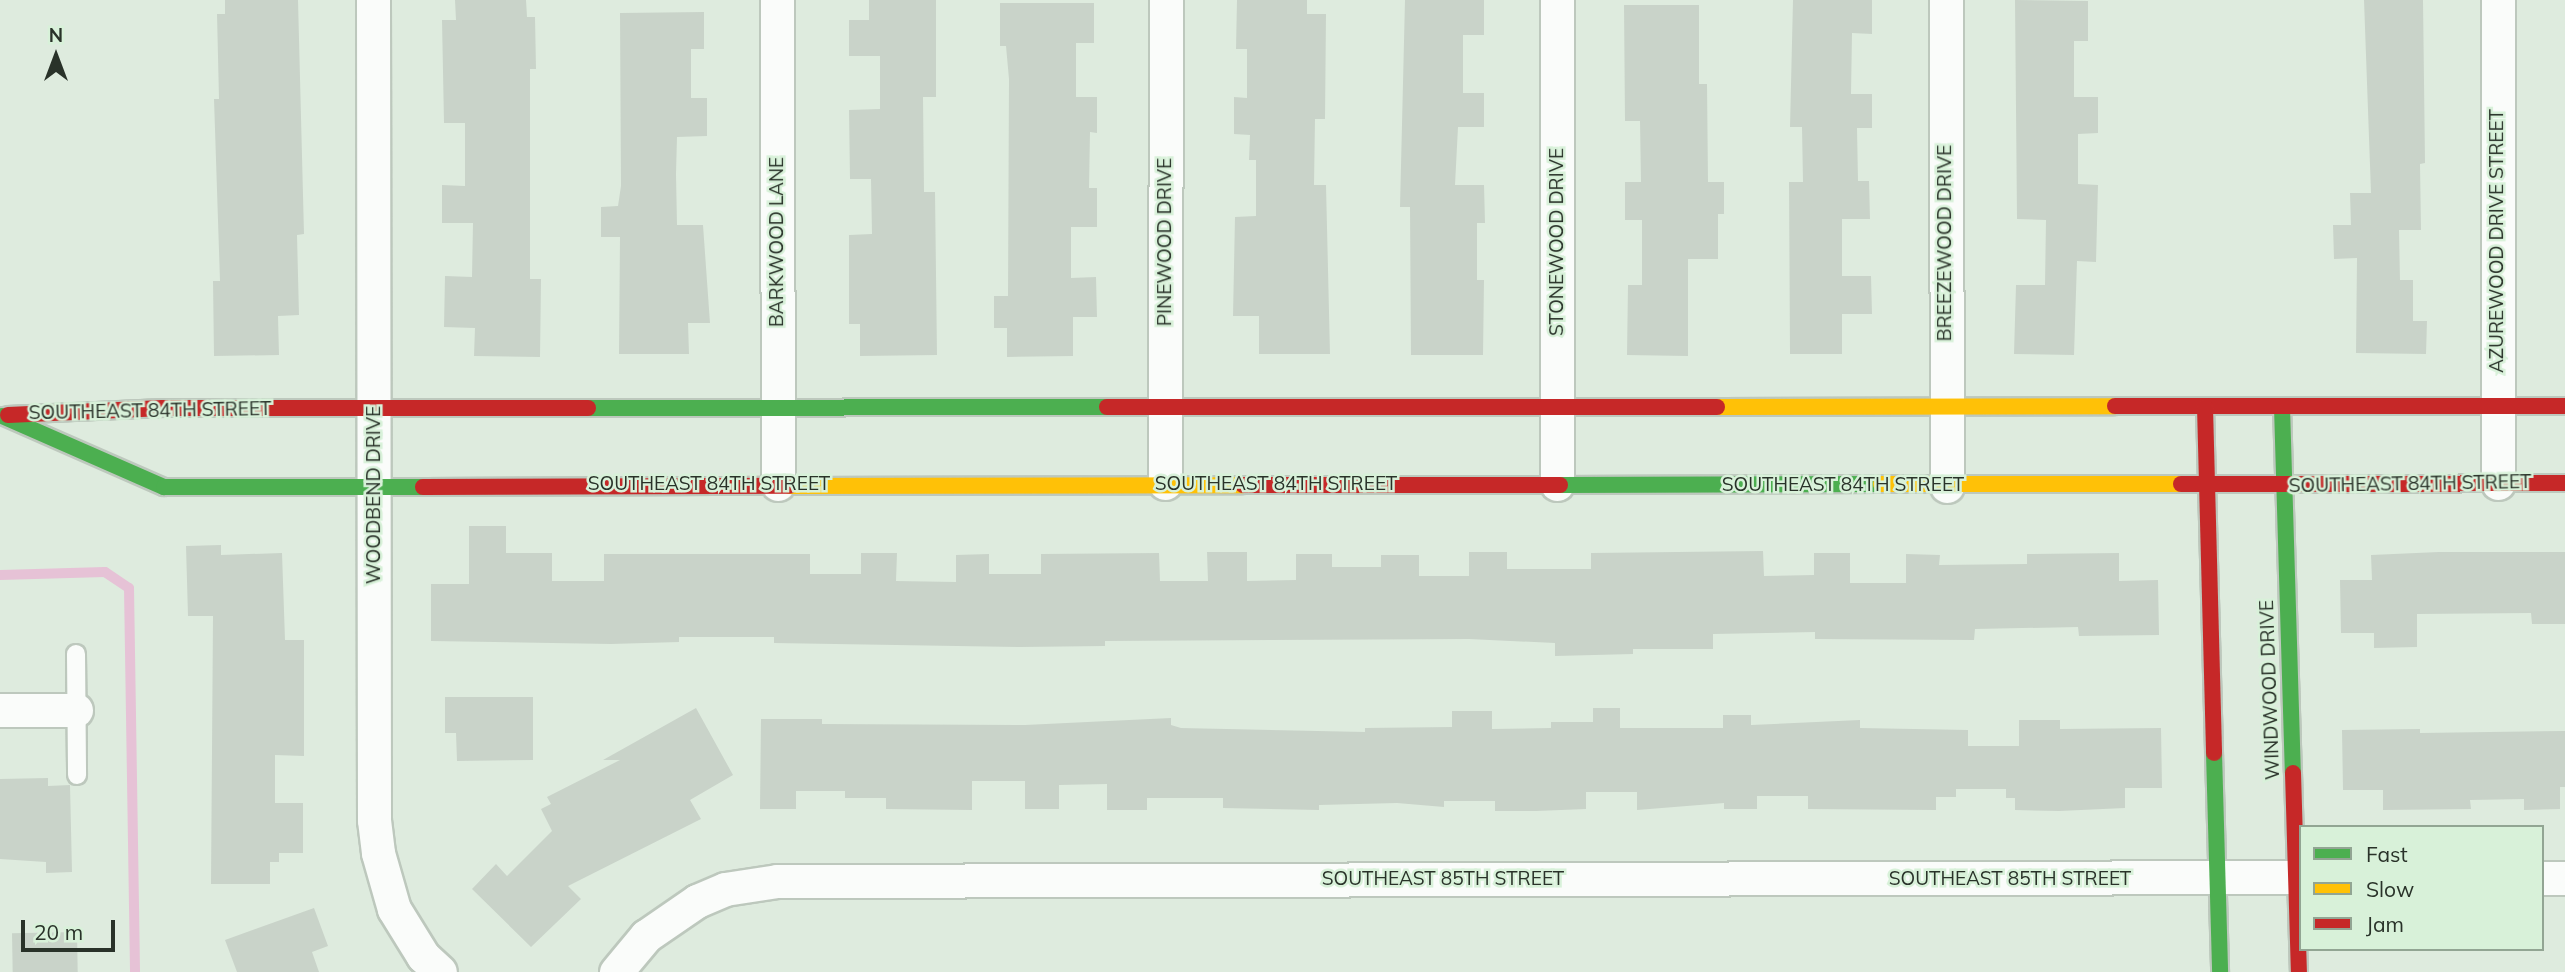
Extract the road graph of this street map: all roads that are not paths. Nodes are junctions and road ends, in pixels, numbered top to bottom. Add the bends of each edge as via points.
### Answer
1 (373, 0) edge
2 (777, 0) edge
3 (1166, 0) edge
4 (1557, 0) edge
5 (1945, 0) edge
6 (2498, 0) edge
7 (1164, 405) junction
8 (1557, 406) junction
9 (1945, 406) junction
10 (2497, 406) junction
11 (2565, 406) edge
12 (777, 407) junction
13 (2205, 407) junction
14 (2282, 407) junction
15 (374, 408) junction
16 (1, 416) edge
17 (1165, 483) junction
18 (2498, 483) junction
19 (2565, 483) edge
20 (778, 484) junction
21 (1557, 484) junction
22 (1947, 485) junction
23 (2206, 485) junction
24 (2285, 485) junction
25 (375, 486) junction
26 (76, 654) dead end
27 (0, 710) edge
28 (76, 710) junction
29 (77, 775) dead end
30 (2299, 877) edge
31 (2544, 877) edge
32 (2565, 877) edge
33 (2218, 878) junction
34 (440, 972) edge
35 (617, 972) edge
36 (2220, 972) edge
37 (2299, 972) edge

1 - 15 street, WOODBEND DRIVE
2 - 12 street, BARKWOOD LANE
3 - 7 street, PINEWOOD DRIVE
4 - 8 street, STONEWOOD DRIVE
5 - 9 street, BREEZEWOOD DRIVE
6 - 10 street, AZUREWOOD DRIVE STREET
7 - 8 street, SOUTHEAST 84TH STREET
7 - 12 street, SOUTHEAST 84TH STREET
7 - 17 street, PINEWOOD DRIVE
8 - 9 street, SOUTHEAST 84TH STREET
8 - 21 street, STONEWOOD DRIVE
9 - 13 street, SOUTHEAST 84TH STREET
9 - 22 street, BREEZEWOOD DRIVE
10 - 11 street, SOUTHEAST 84TH STREET
10 - 14 street, SOUTHEAST 84TH STREET
10 - 18 street, AZUREWOOD DRIVE STREET
12 - 15 street, SOUTHEAST 84TH STREET
12 - 20 street, BARKWOOD LANE
13 - 14 street, SOUTHEAST 84TH STREET
13 - 23 street
14 - 24 street, WINDWOOD DRIVE
15 - 16 street, SOUTHEAST 84TH STREET via 163,408
15 - 25 street, WOODBEND DRIVE
16 - 25 street, SOUTHEAST 84TH STREET via 164,486
17 - 20 street, SOUTHEAST 84TH STREET
17 - 21 street, SOUTHEAST 84TH STREET
18 - 19 street, SOUTHEAST 84TH STREET
18 - 24 street, SOUTHEAST 84TH STREET
20 - 25 street, SOUTHEAST 84TH STREET
21 - 22 street, SOUTHEAST 84TH STREET
22 - 23 street, SOUTHEAST 84TH STREET
23 - 24 street, SOUTHEAST 84TH STREET
23 - 33 street
24 - 30 street, WINDWOOD DRIVE
25 - 34 street, WOODBEND DRIVE via 377,853 394,909 423,956
26 - 28 lane
27 - 28 street
28 - 29 lane
30 - 33 street, SOUTHEAST 85TH STREET
30 - 37 street, WINDWOOD DRIVE
31 - 32 street
33 - 35 street, SOUTHEAST 85TH STREET via 777,881 725,890 697,901 646,936
33 - 36 street

